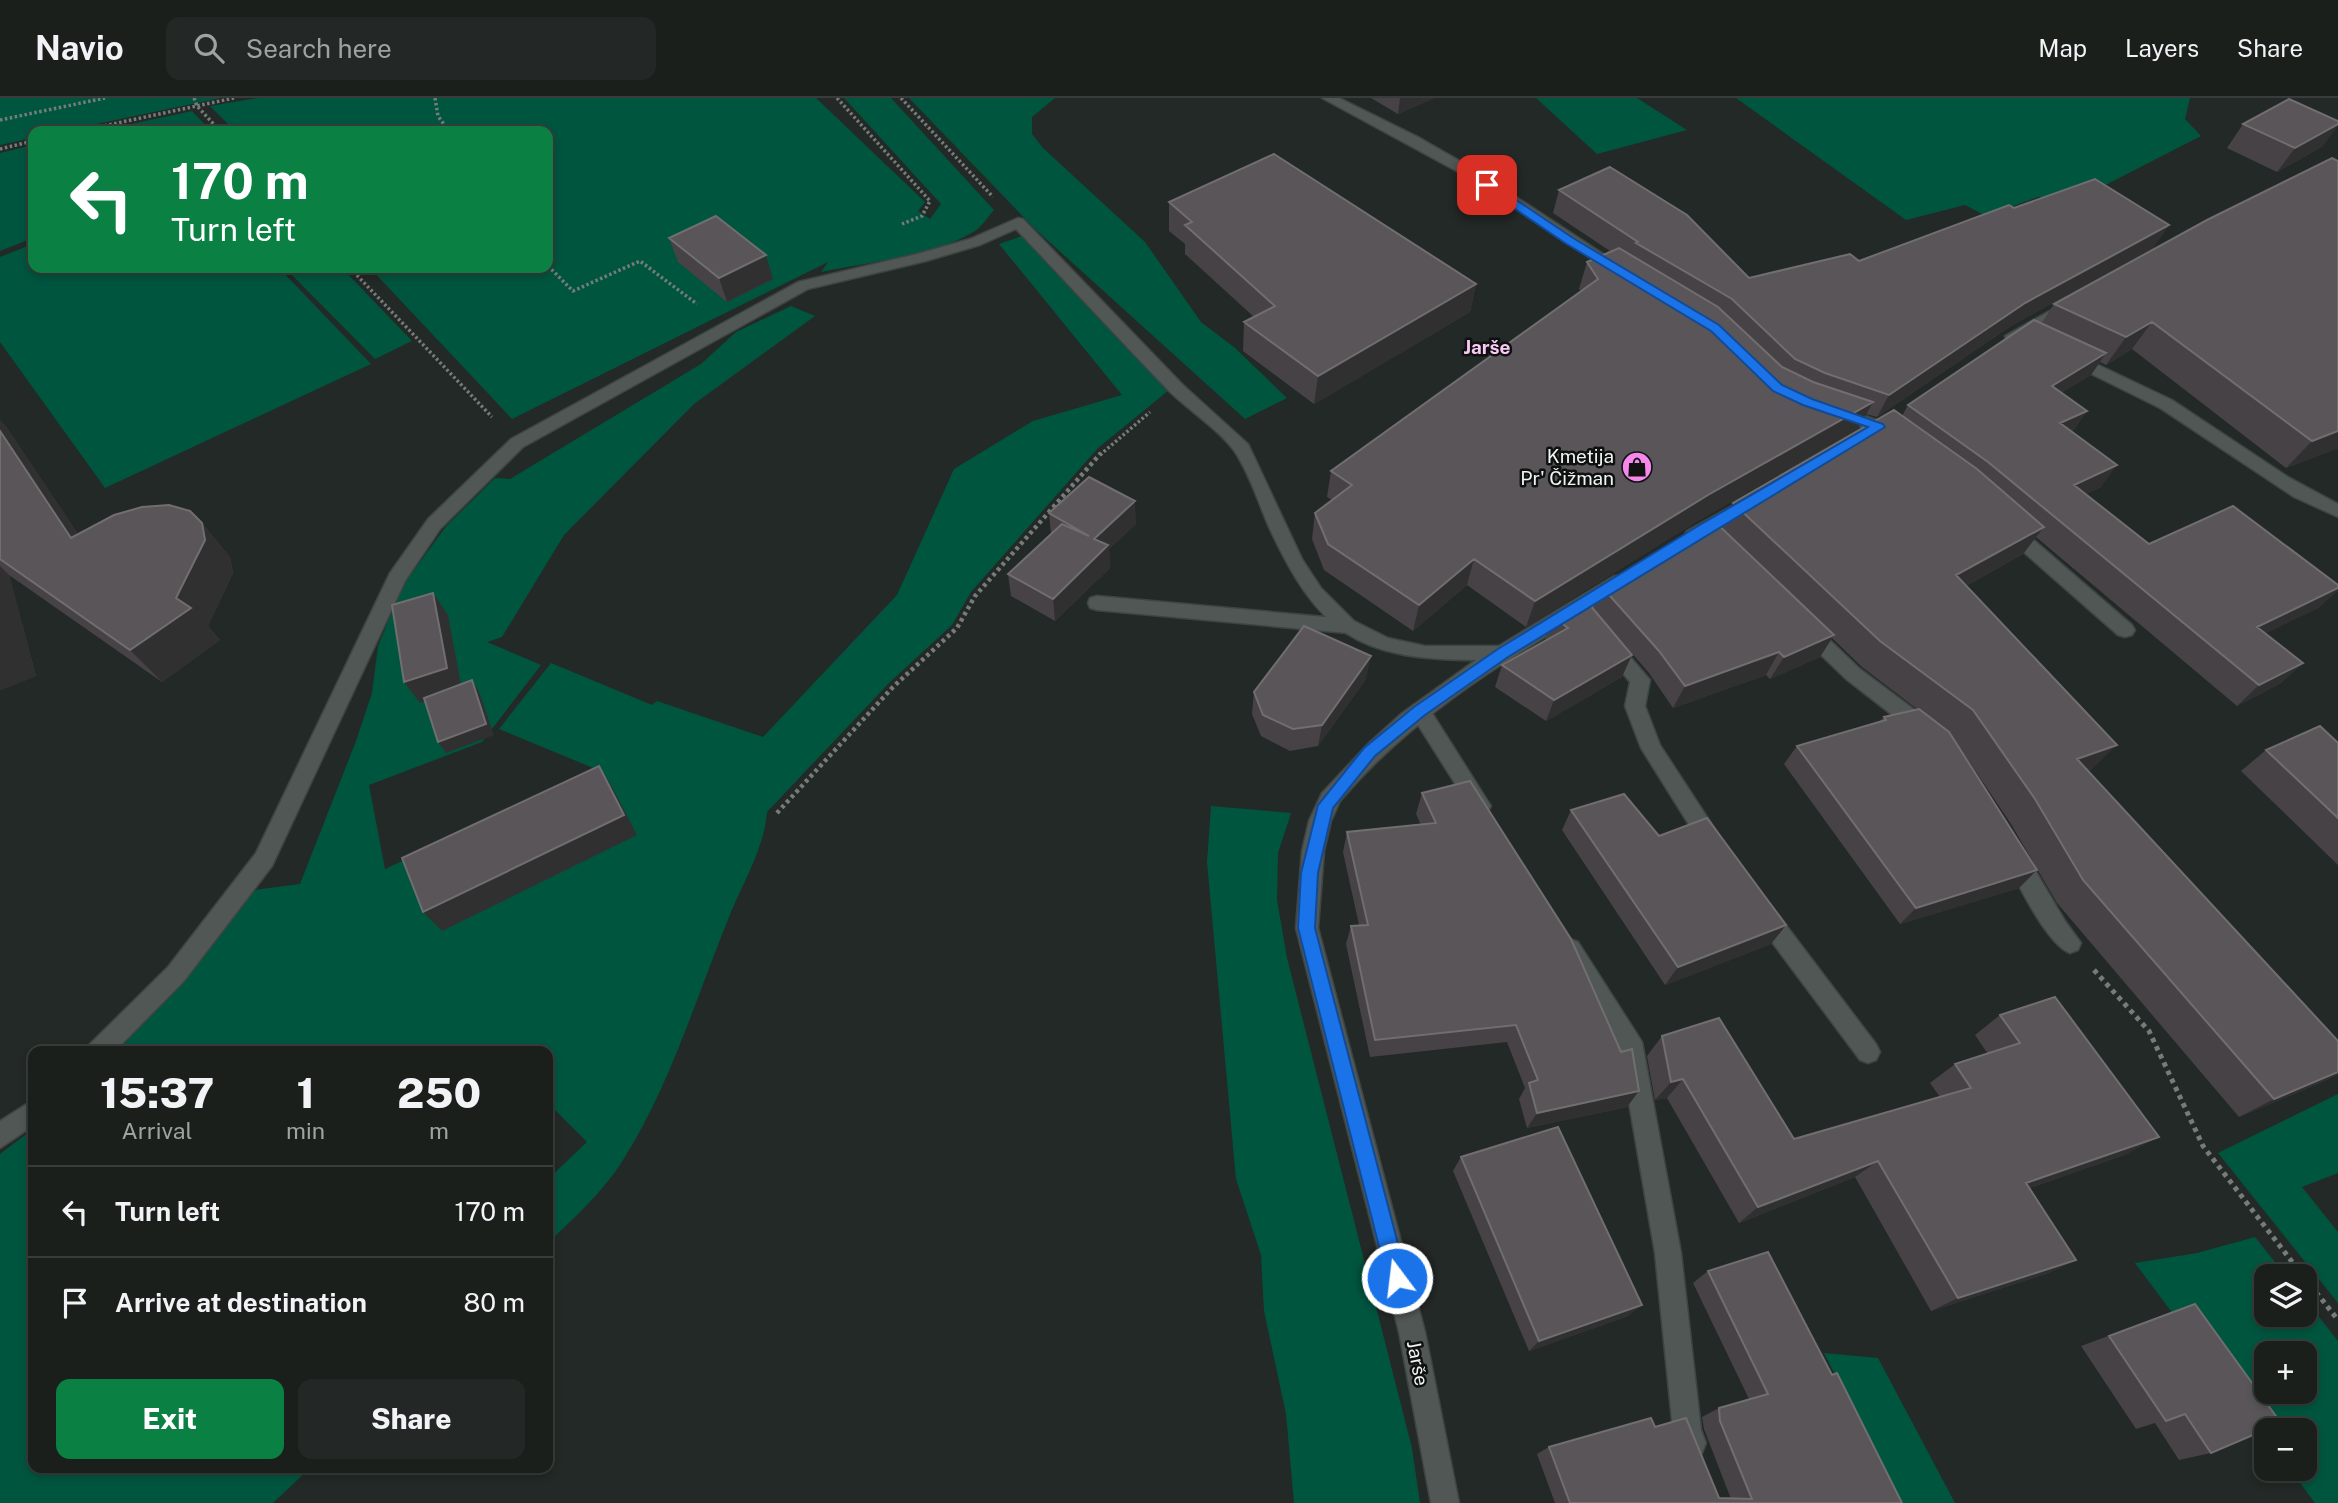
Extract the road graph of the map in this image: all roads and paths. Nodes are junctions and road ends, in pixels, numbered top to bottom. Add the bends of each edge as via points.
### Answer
1 (105, 98) edge
2 (194, 98) edge
3 (234, 98) edge
4 (435, 98) edge
5 (837, 98) edge
6 (901, 98) edge
7 (1329, 98) edge
8 (197, 106) junction
9 (0, 120) edge
10 (103, 126) edge
11 (215, 126) edge
12 (442, 126) edge
13 (28, 142) edge
14 (0, 149) edge
15 (1018, 222) junction
16 (896, 226) dead end
17 (553, 271) edge
18 (355, 273) edge
19 (1637, 281) edge
20 (2090, 293) edge
21 (726, 326) junction
22 (2018, 332) junction
23 (1997, 347) edge
24 (1177, 389) junction
25 (1819, 406) edge
26 (1900, 412) edge
27 (1879, 427) junction
28 (1855, 440) edge
29 (517, 443) junction
30 (1909, 450) edge
31 (1773, 488) edge
32 (2338, 511) edge
33 (1997, 518) edge
34 (1703, 529) junction
35 (1680, 544) edge
36 (1723, 549) edge
37 (1635, 573) edge
38 (1097, 603) dead end
39 (1793, 616) edge
40 (1587, 619) junction
41 (1347, 626) junction
42 (2125, 630) dead end
43 (1503, 653) junction
44 (1420, 711) junction
45 (1942, 743) edge
46 (777, 813) dead end
47 (1492, 825) edge
48 (2007, 842) edge
49 (1724, 859) edge
50 (1748, 891) edge
51 (1557, 928) edge
52 (2070, 943) joint
53 (104, 1046) edge
54 (1868, 1052) dead end
55 (28, 1116) edge
56 (0, 1136) edge
57 (2294, 1264) edge
58 (2317, 1294) edge
59 (2338, 1321) edge
60 (1702, 1466) edge
61 (1445, 1503) edge

1 - 9 path
2 - 8 path
3 - 8 path
4 - 12 path
5 - 16 path via 930,201 922,216
6 - 15 path
7 - 19 street via 1467,171
8 - 10 path
8 - 11 path
13 - 14 path
15 - 21 street via 975,242 803,285
15 - 24 street
17 - 21 path via 573,291 640,261
18 - 29 path
20 - 22 street
21 - 29 street
22 - 23 street
22 - 32 street via 2115,377 2196,422 2263,471
24 - 41 street via 1242,447 1294,561 1314,593
24 - 46 path via 1103,452 975,596 957,628 893,687
25 - 27 street
26 - 27 street
27 - 28 street
27 - 30 street
29 - 53 street via 434,524 397,578 264,859 176,974
31 - 34 street
33 - 42 street
34 - 35 street
34 - 36 street
37 - 40 street, Jarše
38 - 41 street
39 - 45 street via 1853,674
40 - 43 street, Jarše
40 - 49 street via 1640,680 1635,706 1651,748
41 - 43 street via 1384,644 1425,653
43 - 44 street, Jarše
44 - 47 street
44 - 61 street, Jarše via 1369,752 1326,805 1309,873 1307,928 1412,1332
48 - 52 street
50 - 54 street
51 - 60 street via 1630,1042 1668,1253 1686,1430
52 - 57 path via 2149,1031 2203,1146
55 - 56 street
58 - 59 path

